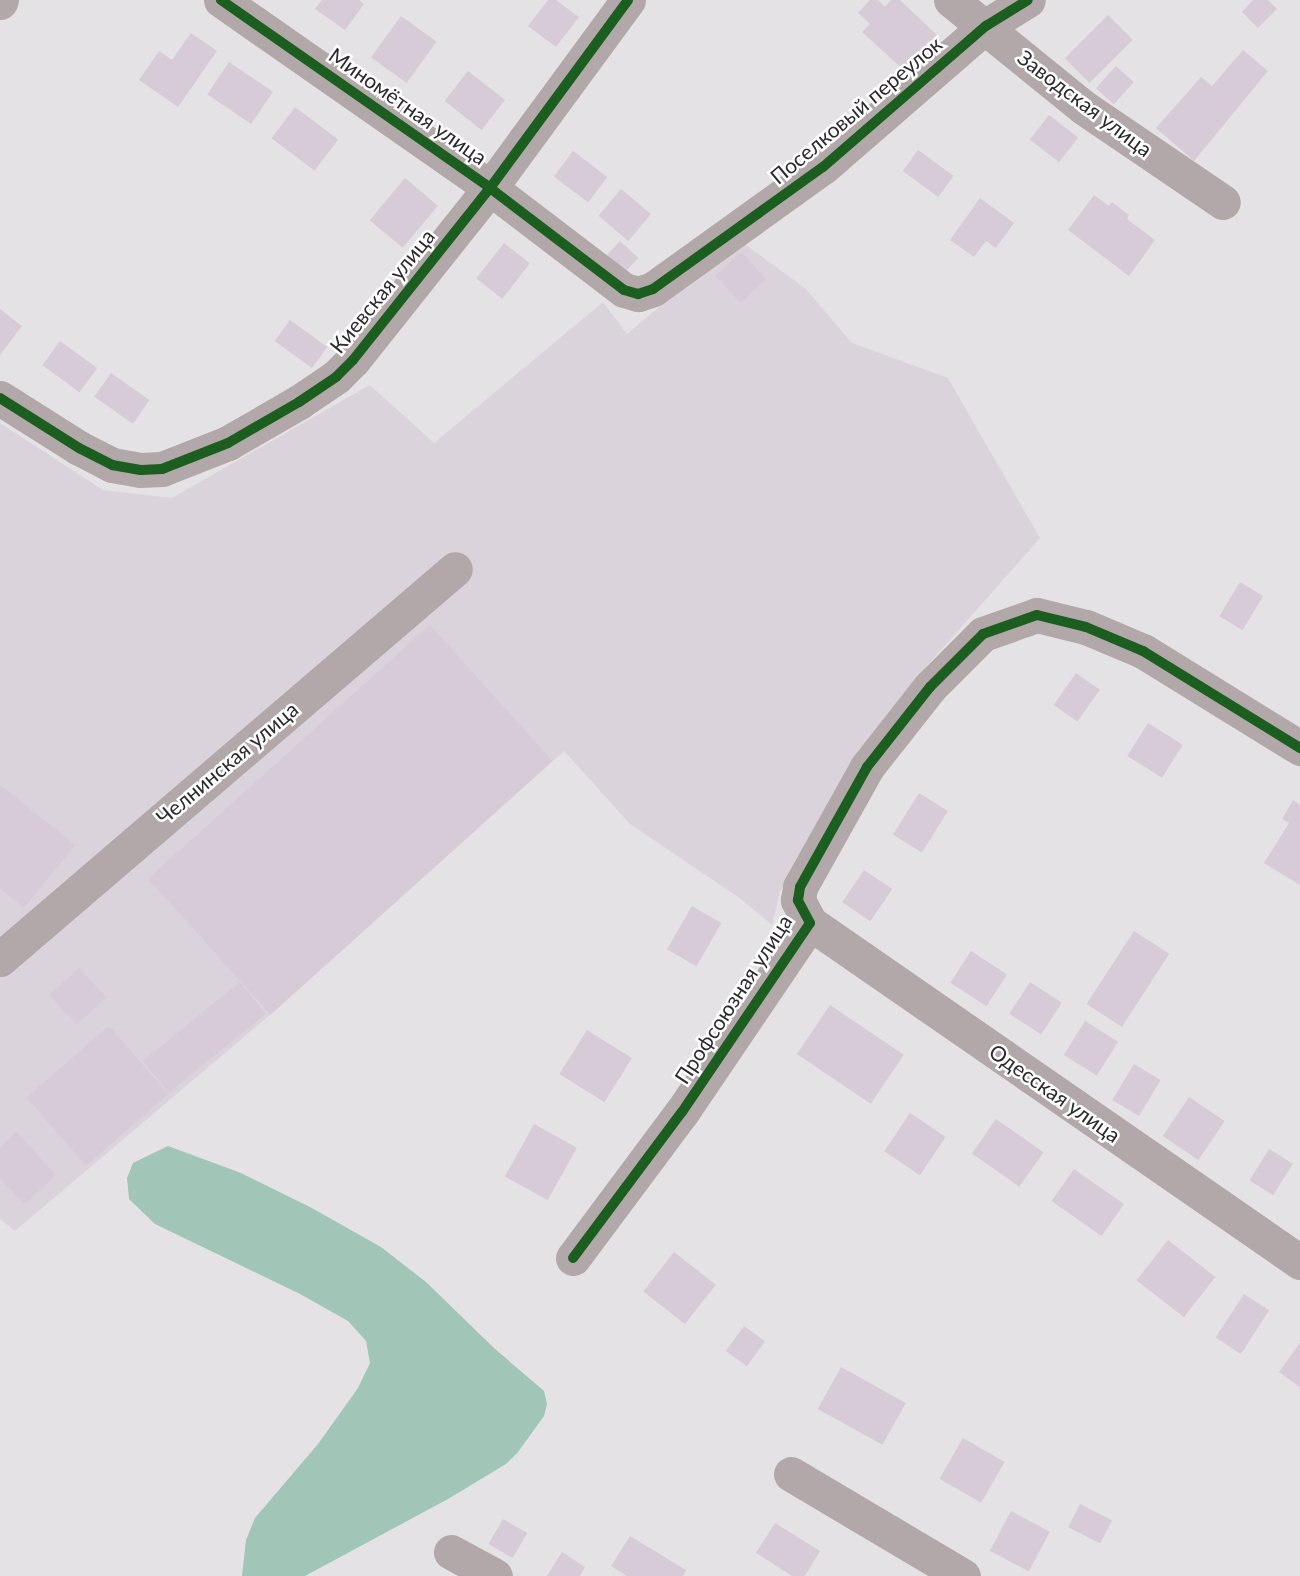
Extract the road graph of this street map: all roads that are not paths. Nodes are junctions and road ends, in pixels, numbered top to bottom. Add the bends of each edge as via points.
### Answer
1 (221, 0) edge
2 (628, 0) edge
3 (951, 0) edge
4 (1028, 0) edge
5 (986, 26) junction
6 (490, 188) junction
7 (1223, 202) dead end
8 (638, 294) joint
9 (0, 398) edge
10 (455, 569) dead end
11 (1300, 748) edge
12 (810, 923) junction
13 (0, 959) edge
14 (573, 1258) dead end
15 (1300, 1262) edge
16 (791, 1474) dead end
17 (451, 1552) dead end
18 (495, 1576) edge
19 (963, 1576) edge

1 - 6 street, Миномётная улица
2 - 6 street, Киевская улица
3 - 5 street, Заводская улица
4 - 5 street, Поселковый переулок
5 - 7 street, Заводская улица via 1083,107
5 - 8 street, Поселковый переулок via 823,167 653,289
6 - 8 street, Миномётная улица via 624,290
6 - 9 street, Киевская улица via 336,377 228,443 162,469 112,465
10 - 13 street, Челнинская улица
11 - 12 street, Профсоюзная улица via 1143,651 1086,627 1037,615 983,634 930,687 867,767 800,887 798,900
12 - 14 street, Профсоюзная улица via 674,1123
12 - 15 street, Одесская улица
16 - 19 street
17 - 18 street

